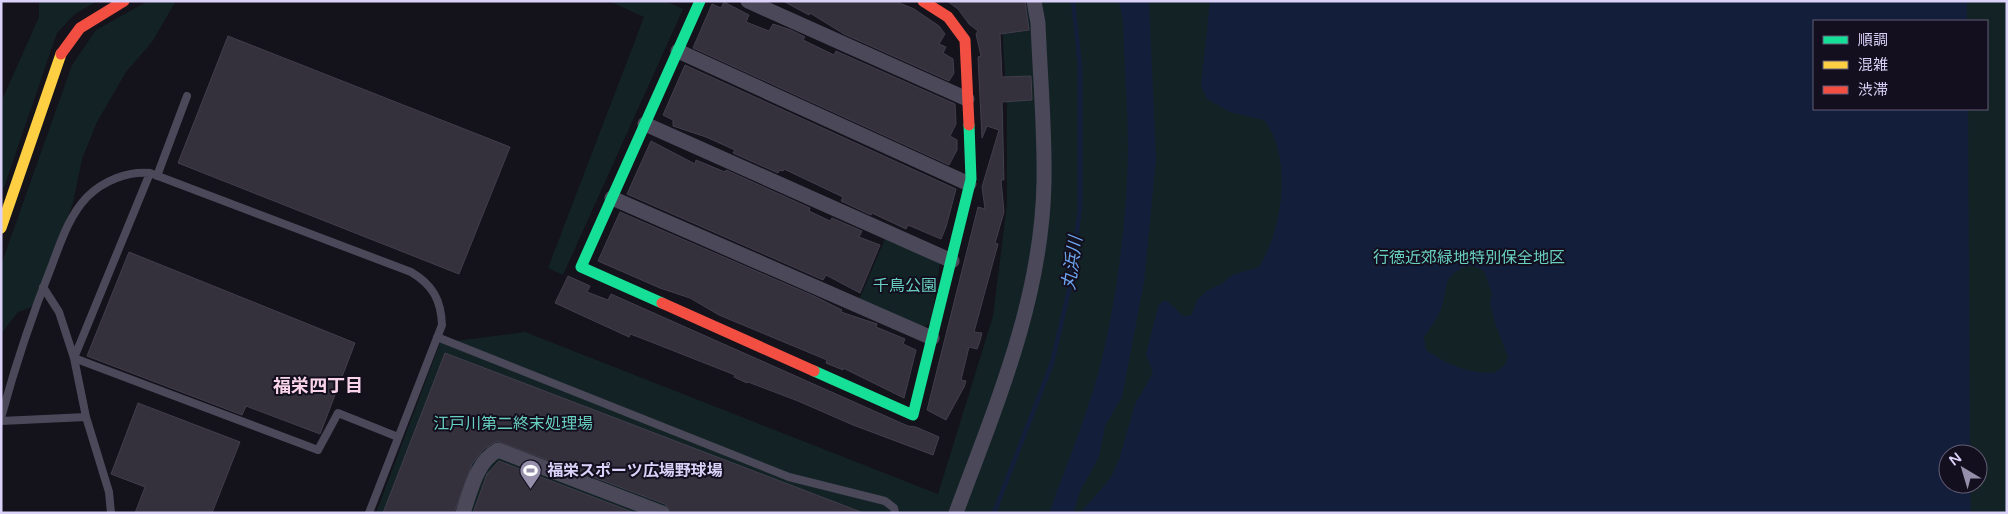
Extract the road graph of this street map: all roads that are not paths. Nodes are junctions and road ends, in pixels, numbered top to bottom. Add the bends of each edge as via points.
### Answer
1 (124, 1) edge
2 (700, 1) edge
3 (748, 1) edge
4 (923, 1) edge
5 (1034, 1) edge
6 (678, 51) junction
7 (187, 96) dead end
8 (967, 99) junction
9 (645, 124) junction
10 (154, 174) junction
11 (970, 184) junction
12 (612, 198) junction
13 (1, 228) edge
14 (952, 261) junction
15 (43, 287) junction
16 (436, 337) junction
17 (932, 338) junction
18 (74, 358) junction
19 (86, 417) junction
20 (1, 420) edge
21 (398, 437) junction
22 (111, 513) edge
23 (369, 513) edge
24 (463, 513) edge
25 (662, 513) edge
26 (895, 513) edge
27 (956, 513) edge

1 - 13 street via 91,19 68,39
2 - 6 street
3 - 8 street
4 - 8 street via 948,17 965,40
5 - 27 street via 1038,23 1044,182 1036,255 1020,339
6 - 9 street
6 - 11 street
7 - 10 lane
8 - 11 street
9 - 12 street
9 - 14 street
10 - 15 lane via 139,172 118,177 87,198 69,223
10 - 16 lane via 411,272 436,293 442,325
10 - 18 lane
11 - 14 street
12 - 17 street
12 - 17 street via 581,267 913,415
14 - 17 street
15 - 18 lane via 59,312
15 - 20 lane via 17,358
16 - 21 lane
16 - 26 lane via 789,478 885,501
18 - 19 lane
18 - 21 lane via 318,450 338,413
19 - 20 lane
19 - 22 lane via 109,492
21 - 23 lane
24 - 25 street via 481,464 498,450

